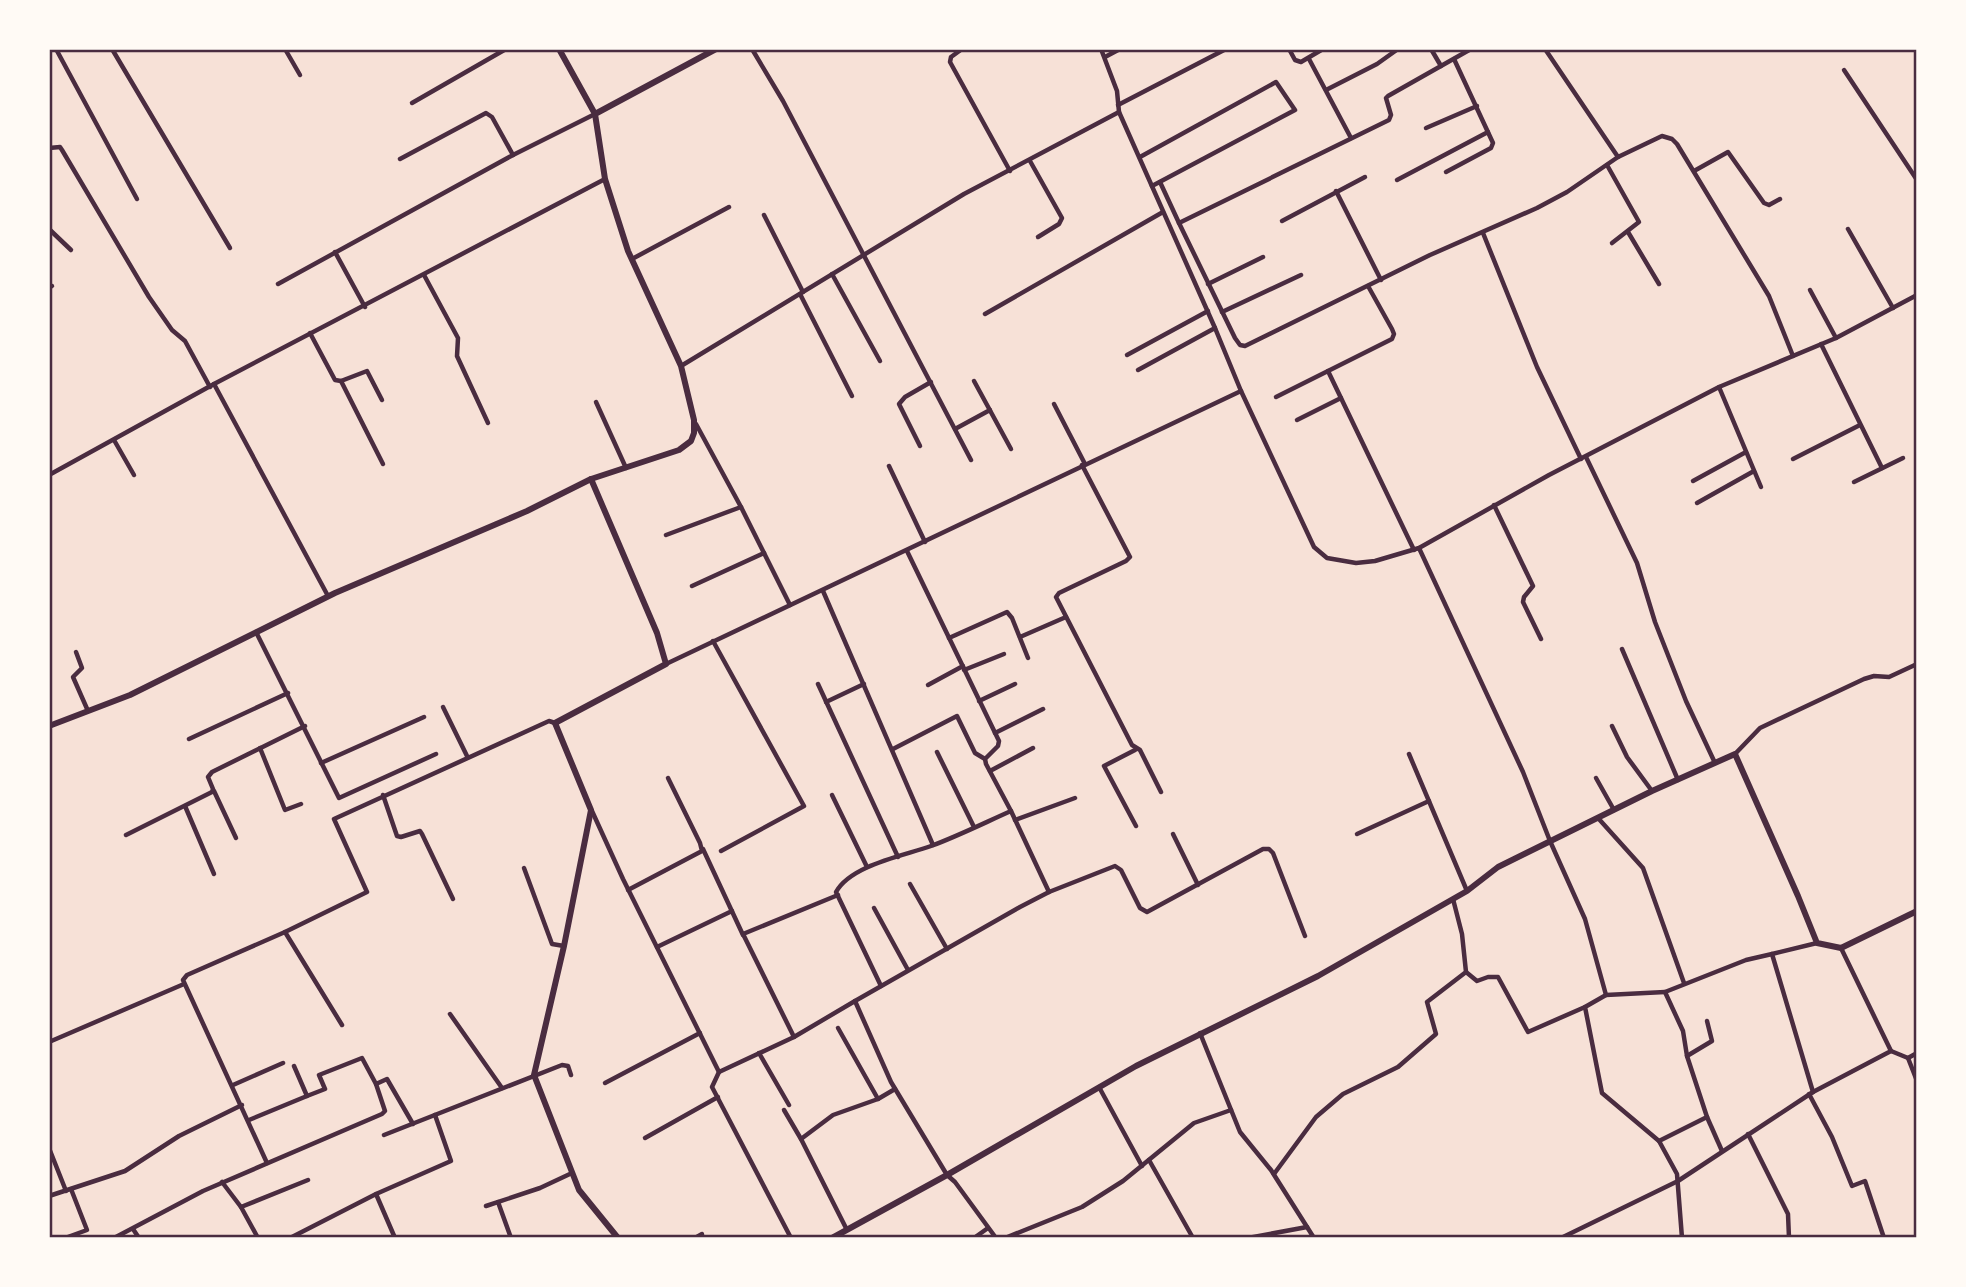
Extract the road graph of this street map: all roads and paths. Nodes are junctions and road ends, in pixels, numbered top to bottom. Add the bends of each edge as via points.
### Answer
1 (56, 49) edge
2 (112, 49) edge
3 (285, 49) edge
4 (506, 49) edge
5 (559, 49) edge
6 (716, 49) edge
7 (752, 49) edge
8 (962, 49) edge
9 (1101, 49) edge
10 (1120, 49) edge
11 (1226, 49) edge
12 (1290, 49) edge
13 (1323, 49) edge
14 (1398, 49) edge
15 (1431, 49) edge
16 (1471, 49) edge
17 (1545, 49) edge
18 (1105, 57) junction
19 (1309, 58) junction
20 (1454, 58) junction
21 (1441, 65) junction
22 (1844, 70) dead end
23 (300, 75) dead end
24 (1326, 90) junction
25 (412, 103) dead end
26 (1118, 105) junction
27 (1477, 106) junction
28 (1119, 112) junction
29 (595, 114) junction
30 (1426, 128) dead end
31 (1489, 132) junction
32 (1352, 138) junction
33 (49, 148) edge
34 (513, 155) junction
35 (1140, 157) junction
36 (1618, 157) junction
37 (400, 159) dead end
38 (1030, 161) junction
39 (1607, 165) junction
40 (1010, 171) junction
41 (1694, 171) junction
42 (1446, 172) dead end
43 (1365, 177) dead end
44 (605, 179) junction
45 (1397, 180) dead end
46 (1917, 180) edge
47 (1160, 182) junction
48 (1152, 186) junction
49 (1336, 191) junction
50 (1780, 199) dead end
51 (137, 200) dead end
52 (729, 206) dead end
53 (1163, 212) junction
54 (764, 215) dead end
55 (1282, 221) dead end
56 (1179, 223) junction
57 (49, 229) edge
58 (1848, 229) dead end
59 (1628, 232) junction
60 (1483, 233) junction
61 (1038, 237) dead end
62 (1612, 243) dead end
63 (230, 248) dead end
64 (71, 250) dead end
65 (335, 252) junction
66 (864, 255) junction
67 (1263, 257) dead end
68 (632, 259) junction
69 (832, 274) junction
70 (424, 275) junction
71 (1301, 275) dead end
72 (1381, 280) junction
73 (278, 284) dead end
74 (1208, 284) junction
75 (1659, 284) dead end
76 (1368, 286) junction
77 (1810, 290) dead end
78 (802, 293) junction
79 (1917, 295) edge
80 (365, 307) junction
81 (1893, 308) junction
82 (1208, 311) junction
83 (1222, 312) junction
84 (985, 314) dead end
85 (1215, 328) junction
86 (310, 333) junction
87 (1836, 338) junction
88 (1821, 344) junction
89 (1128, 355) dead end
90 (1793, 356) junction
91 (880, 361) dead end
92 (681, 366) junction
93 (1138, 370) dead end
94 (1328, 371) junction
95 (341, 381) junction
96 (974, 381) dead end
97 (932, 382) junction
98 (212, 385) junction
99 (1719, 387) junction
100 (1241, 391) junction
101 (852, 396) dead end
102 (1276, 397) dead end
103 (1341, 398) junction
104 (382, 400) dead end
105 (596, 402) dead end
106 (1054, 404) dead end
107 (990, 410) junction
108 (694, 420) junction
109 (1297, 420) dead end
110 (488, 423) dead end
111 (1860, 425) junction
112 (955, 429) junction
113 (114, 440) junction
114 (920, 446) dead end
115 (1011, 449) dead end
116 (1746, 452) junction
117 (1583, 458) junction
118 (1903, 458) dead end
119 (1793, 459) dead end
120 (971, 460) dead end
121 (383, 464) dead end
122 (1084, 465) junction
123 (889, 466) dead end
124 (626, 468) junction
125 (1882, 468) junction
126 (1754, 471) junction
127 (49, 475) edge
128 (134, 475) dead end
129 (591, 479) junction
130 (1693, 481) dead end
131 (1854, 482) dead end
132 (1761, 488) dead end
133 (1697, 503) dead end
134 (1494, 505) junction
135 (741, 507) junction
136 (666, 535) dead end
137 (925, 542) junction
138 (1417, 549) junction
139 (907, 551) junction
140 (764, 553) junction
141 (692, 586) dead end
142 (823, 591) junction
143 (328, 596) junction
144 (790, 605) junction
145 (1066, 617) junction
146 (256, 632) junction
147 (1020, 637) junction
148 (949, 638) junction
149 (1541, 639) dead end
150 (713, 640) junction
151 (1622, 649) dead end
152 (76, 652) dead end
153 (1004, 654) dead end
154 (1028, 658) dead end
155 (666, 664) junction
156 (1917, 664) edge
157 (964, 668) junction
158 (818, 684) dead end
159 (864, 684) junction
160 (1015, 684) dead end
161 (928, 685) dead end
162 (288, 693) junction
163 (979, 701) junction
164 (826, 702) junction
165 (443, 707) dead end
166 (1043, 709) dead end
167 (88, 710) junction
168 (424, 717) dead end
169 (555, 723) junction
170 (49, 726) edge
171 (305, 726) junction
172 (1612, 726) dead end
173 (995, 733) junction
174 (189, 739) dead end
175 (260, 748) junction
176 (1032, 748) dead end
177 (893, 749) junction
178 (1136, 750) junction
179 (937, 752) dead end
180 (436, 754) dead end
181 (1409, 754) dead end
182 (1735, 754) junction
183 (467, 757) junction
184 (985, 759) junction
185 (321, 763) junction
186 (1715, 763) junction
187 (990, 771) junction
188 (668, 778) dead end
189 (1596, 778) dead end
190 (1678, 779) junction
191 (214, 790) junction
192 (1652, 791) junction
193 (1161, 792) dead end
194 (383, 795) junction
195 (832, 795) dead end
196 (1075, 798) dead end
197 (1429, 801) junction
198 (301, 804) dead end
199 (185, 806) junction
200 (591, 810) junction
201 (1614, 810) junction
202 (1011, 811) junction
203 (1598, 818) junction
204 (1015, 820) junction
205 (1136, 826) dead end
206 (974, 827) junction
207 (1173, 834) dead end
208 (1357, 834) dead end
209 (126, 835) dead end
210 (236, 838) dead end
211 (1550, 841) junction
212 (933, 845) junction
213 (702, 848) junction
214 (721, 851) dead end
215 (898, 857) junction
216 (867, 867) junction
217 (524, 868) dead end
218 (214, 874) dead end
219 (910, 884) dead end
220 (1198, 886) junction
221 (628, 890) junction
222 (1467, 891) junction
223 (1049, 892) junction
224 (838, 895) junction
225 (453, 899) dead end
226 (1453, 899) junction
227 (874, 908) dead end
228 (1917, 911) edge
229 (732, 912) junction
230 (285, 932) junction
231 (743, 935) junction
232 (1305, 936) dead end
233 (1817, 943) junction
234 (564, 946) junction
235 (657, 947) junction
236 (947, 948) junction
237 (1841, 948) junction
238 (1772, 954) junction
239 (908, 970) junction
240 (1466, 972) junction
241 (1684, 983) junction
242 (184, 984) junction
243 (881, 986) junction
244 (1665, 992) junction
245 (1606, 995) junction
246 (855, 1001) junction
247 (1586, 1007) junction
248 (450, 1014) dead end
249 (1707, 1021) dead end
250 (342, 1025) dead end
251 (838, 1028) dead end
252 (700, 1033) junction
253 (1200, 1033) junction
254 (794, 1037) junction
255 (49, 1042) edge
256 (1891, 1051) junction
257 (759, 1053) junction
258 (1917, 1054) edge
259 (1687, 1056) junction
260 (1908, 1058) junction
261 (283, 1063) dead end
262 (294, 1066) dead end
263 (719, 1072) junction
264 (534, 1075) junction
265 (571, 1075) dead end
266 (1917, 1082) edge
267 (606, 1083) dead end
268 (376, 1084) junction
269 (233, 1085) junction
270 (1099, 1087) junction
271 (502, 1088) junction
272 (895, 1089) junction
273 (1811, 1093) junction
274 (307, 1096) junction
275 (718, 1097) junction
276 (878, 1099) junction
277 (242, 1105) junction
278 (789, 1105) dead end
279 (1231, 1110) junction
280 (784, 1111) dead end
281 (435, 1115) junction
282 (1707, 1117) junction
283 (248, 1120) junction
284 (413, 1124) junction
285 (1748, 1134) junction
286 (384, 1135) dead end
287 (645, 1138) dead end
288 (801, 1139) junction
289 (1659, 1141) junction
290 (49, 1148) edge
291 (1722, 1151) junction
292 (1149, 1160) junction
293 (268, 1163) junction
294 (1142, 1166) junction
295 (572, 1172) junction
296 (1274, 1174) junction
297 (947, 1175) junction
298 (308, 1180) dead end
299 (1678, 1181) junction
300 (222, 1182) junction
301 (68, 1190) junction
302 (376, 1195) junction
303 (49, 1196) edge
304 (498, 1202) junction
305 (486, 1206) dead end
306 (241, 1207) junction
307 (1307, 1227) junction
308 (988, 1228) junction
309 (133, 1229) junction
310 (847, 1230) junction
311 (702, 1234) dead end
312 (837, 1237) edge
313 (65, 1238) edge
314 (114, 1238) edge
315 (139, 1238) edge
316 (258, 1238) edge
317 (290, 1238) edge
318 (395, 1238) edge
319 (512, 1238) edge
320 (618, 1238) edge
321 (695, 1238) edge
322 (791, 1238) edge
323 (974, 1238) edge
324 (996, 1238) edge
325 (1005, 1238) edge
326 (1194, 1238) edge
327 (1248, 1238) edge
328 (1314, 1238) edge
329 (1561, 1238) edge
330 (1682, 1238) edge
331 (1789, 1238) edge
332 (1884, 1238) edge

1 - 51 street
2 - 63 street
3 - 23 street
4 - 25 street
5 - 29 street
6 - 29 street
7 - 66 street
8 - 40 street via 950,62
9 - 18 street
10 - 18 street
11 - 26 street
12 - 19 street via 1295,60
13 - 19 street
14 - 24 street
15 - 21 street
16 - 20 street
17 - 36 street
18 - 26 street
19 - 24 street
20 - 21 street
20 - 27 street
21 - 32 street via 1388,96 1391,118
22 - 46 street
24 - 32 street
26 - 28 street
27 - 30 street
27 - 31 street
28 - 35 street
28 - 38 street
29 - 34 street
29 - 44 street
31 - 42 street via 1492,147
31 - 45 street
32 - 56 street
33 - 98 street via 62,149 149,297 185,341
34 - 37 street via 486,113
34 - 65 street
35 - 47 street via 1276,82 1295,110
35 - 48 street
36 - 39 street
36 - 41 street via 1668,136
38 - 40 street
38 - 61 street via 1062,218 1059,225
39 - 59 street via 1639,222
39 - 60 street via 1554,199
40 - 66 street
41 - 50 street via 1728,152 1764,203
41 - 90 street via 1769,296
43 - 49 street
44 - 68 street
44 - 70 street
47 - 48 street
47 - 56 street
48 - 53 street
49 - 55 street
49 - 72 street
52 - 68 street
53 - 82 street
53 - 84 street
54 - 78 street
56 - 74 street
57 - 64 street
58 - 81 street
59 - 62 street
59 - 75 street
60 - 72 street
60 - 117 street via 1537,367
65 - 73 street
65 - 80 street
66 - 69 street
66 - 97 street
67 - 74 street
68 - 92 street
69 - 78 street
69 - 91 street
70 - 80 street
70 - 110 street via 458,338 457,356
71 - 83 street
72 - 76 street
74 - 83 street
76 - 83 street via 1245,346 1237,342
76 - 94 street via 1394,336
77 - 87 street
78 - 92 street
78 - 101 street
79 - 81 street
80 - 86 street
81 - 87 street
82 - 85 street
82 - 89 street
85 - 93 street
85 - 100 street
86 - 95 street via 334,378
86 - 98 street
87 - 88 street
88 - 90 street
88 - 111 street
90 - 99 street
92 - 108 street
94 - 102 street
94 - 103 street
95 - 104 street via 367,371
95 - 121 street
96 - 107 street
97 - 112 street
97 - 114 street via 899,404
98 - 113 street
98 - 143 street
99 - 116 street
99 - 117 street
100 - 122 street
100 - 138 street via 1317,551 1327,558 1356,563
103 - 109 street
103 - 138 street
105 - 124 street
106 - 122 street
107 - 112 street
107 - 115 street
108 - 124 street via 694,433 685,447
108 - 135 street
111 - 119 street
111 - 125 street
112 - 120 street
113 - 127 street
113 - 128 street
116 - 126 street
116 - 130 street
117 - 134 street
117 - 186 street via 1637,563 1655,622
118 - 125 street
122 - 137 street
122 - 145 street via 1130,556 1057,594
123 - 137 street
124 - 129 street
125 - 131 street
126 - 132 street
126 - 133 street
129 - 143 street
129 - 155 street
134 - 138 street
134 - 149 street via 1533,586 1523,602
135 - 136 street
135 - 140 street
137 - 139 street
138 - 211 street via 1523,772
139 - 142 street
139 - 148 street
140 - 141 street
140 - 144 street
142 - 144 street
142 - 159 street
143 - 146 street
144 - 150 street
145 - 147 street
145 - 178 street
146 - 162 street
146 - 167 street via 153,684
147 - 148 street via 1011,615 1005,612
147 - 154 street
148 - 157 street
150 - 155 street
150 - 214 street via 804,806
151 - 190 street
152 - 167 street via 82,668 73,676
153 - 157 street
155 - 169 street
156 - 182 street via 1889,677 1864,679 1760,727
157 - 161 street
157 - 163 street
158 - 164 street
159 - 164 street
159 - 177 street
160 - 163 street
162 - 171 street
162 - 174 street
163 - 173 street
164 - 215 street
165 - 183 street
166 - 173 street
167 - 170 street
168 - 185 street
169 - 183 street via 549,721
169 - 200 street
171 - 175 street
171 - 185 street
172 - 192 street
173 - 184 street via 999,743
175 - 191 street via 210,774
175 - 198 street via 285,810
176 - 187 street
177 - 184 street via 957,716 973,751
177 - 212 street
178 - 193 street
178 - 205 street via 1104,766
179 - 206 street
180 - 185 street via 339,798
181 - 197 street
182 - 186 street
182 - 233 street
183 - 194 street
184 - 187 street
186 - 190 street
187 - 202 street
188 - 213 street
189 - 201 street
190 - 192 street
191 - 199 street
191 - 210 street
192 - 201 street
194 - 225 street via 397,836 422,834
194 - 230 street via 334,819 367,892
195 - 216 street
196 - 204 street
197 - 208 street
197 - 222 street
199 - 209 street
199 - 218 street
200 - 221 street
200 - 234 street
201 - 203 street
202 - 204 street
202 - 206 street
203 - 211 street
203 - 241 street via 1643,868
204 - 223 street
206 - 212 street
207 - 220 street
211 - 222 street via 1498,867
211 - 245 street via 1585,919
212 - 215 street
213 - 221 street
213 - 229 street
215 - 216 street
216 - 224 street via 842,881
217 - 234 street via 552,944
219 - 236 street
220 - 223 street via 1147,912 1140,908 1117,866
220 - 232 street via 1269,849
221 - 235 street
222 - 226 street
223 - 236 street
224 - 231 street
224 - 243 street
226 - 240 street
226 - 253 street via 1318,976
227 - 239 street
228 - 237 street
229 - 231 street
229 - 235 street
230 - 242 street via 187,975
230 - 250 street
231 - 254 street
233 - 237 street
233 - 238 street
234 - 264 street
235 - 252 street
236 - 239 street
237 - 256 street
238 - 241 street
238 - 273 street
239 - 243 street
240 - 247 street via 1477,981 1498,977 1528,1032
240 - 296 street via 1427,1002 1436,1034 1398,1067 1343,1094 1315,1116
241 - 244 street
242 - 255 street
242 - 269 street
243 - 246 street
244 - 245 street
244 - 259 street via 1683,1031
245 - 247 street
246 - 254 street
246 - 272 street
247 - 289 street via 1602,1093
248 - 271 street
249 - 259 street via 1712,1041
251 - 276 street
252 - 263 street
252 - 267 street
253 - 270 street
253 - 279 street
254 - 257 street
256 - 260 street
256 - 273 street
257 - 263 street
257 - 278 street
258 - 260 street
259 - 282 street
260 - 266 street
261 - 269 street
262 - 274 street
263 - 275 street via 712,1087
264 - 265 street via 565,1065
264 - 271 street
264 - 295 street
268 - 274 street via 362,1058 319,1075 325,1089
268 - 284 street via 387,1079
268 - 293 street via 383,1114
269 - 277 street
270 - 294 street
270 - 297 street
271 - 281 street
272 - 276 street
272 - 297 street
273 - 285 street
273 - 332 street via 1852,1186 1865,1181
274 - 283 street
275 - 287 street
275 - 322 street
276 - 288 street via 834,1115
277 - 283 street
277 - 301 street via 125,1171
279 - 292 street via 1194,1124
279 - 296 street via 1240,1132
280 - 288 street
281 - 284 street
281 - 302 street via 451,1161
282 - 289 street
282 - 291 street
283 - 293 street
284 - 286 street
285 - 291 street
285 - 331 street via 1788,1213
288 - 310 street
289 - 299 street
290 - 301 street
291 - 299 street
292 - 294 street
292 - 326 street
293 - 300 street
294 - 325 street via 1082,1207
295 - 304 street
295 - 320 street via 579,1191
296 - 307 street
297 - 308 street
297 - 310 street
298 - 306 street
299 - 329 street
299 - 330 street
300 - 306 street
300 - 309 street
301 - 303 street
301 - 313 street via 87,1230
302 - 317 street
302 - 318 street
304 - 305 street
304 - 319 street
306 - 316 street
307 - 327 street
307 - 328 street
308 - 323 street
308 - 324 street
309 - 314 street
309 - 315 street
310 - 312 street
311 - 321 street

